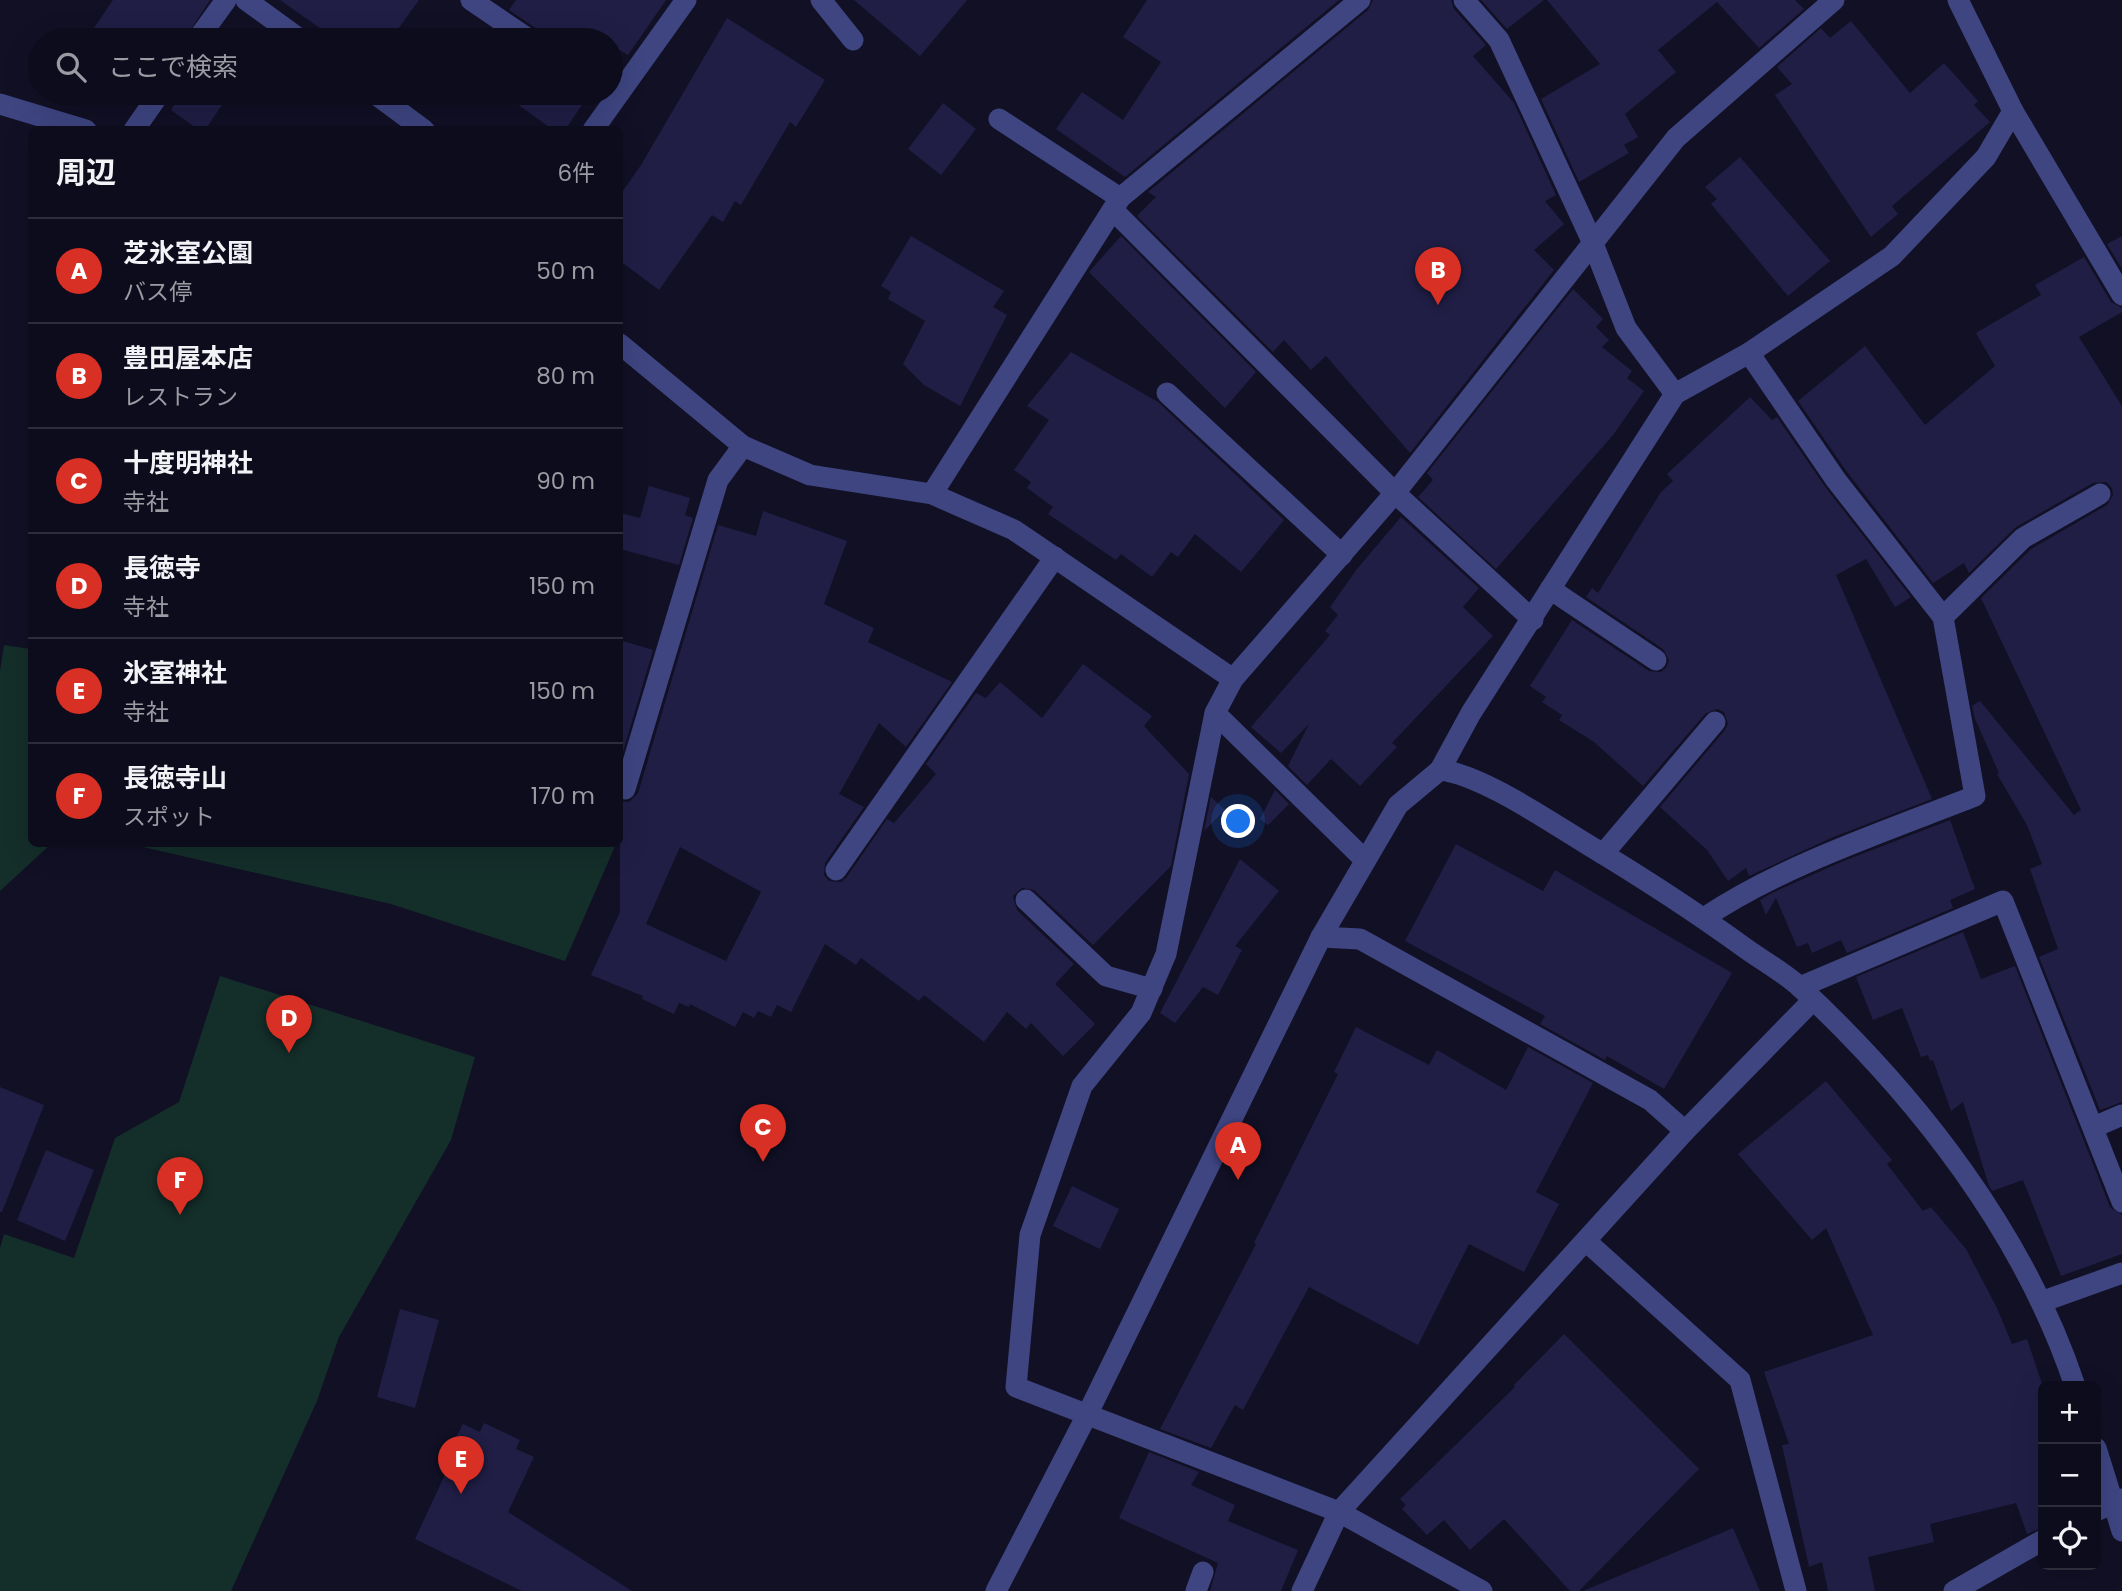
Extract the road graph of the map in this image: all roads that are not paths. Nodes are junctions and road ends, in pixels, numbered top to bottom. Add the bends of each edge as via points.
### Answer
1 (226, 0) edge
2 (246, 0) edge
3 (471, 0) edge
4 (685, 0) edge
5 (821, 0) edge
6 (1360, 0) edge
7 (1464, 0) edge
8 (1834, 0) edge
9 (1958, 0) edge
10 (206, 28) edge
11 (284, 28) edge
12 (512, 28) edge
13 (853, 40) dead end
14 (623, 80) edge
15 (0, 104) edge
16 (152, 105) edge
17 (390, 105) edge
18 (606, 105) edge
19 (2012, 111) junction
20 (999, 119) dead end
21 (73, 126) edge
22 (137, 126) edge
23 (419, 126) edge
24 (595, 126) edge
25 (1117, 204) junction
26 (1592, 241) junction
27 (2122, 295) edge
28 (623, 346) edge
29 (1749, 353) junction
30 (1167, 393) dead end
31 (1675, 394) junction
32 (743, 446) junction
33 (1395, 493) junction
34 (932, 494) junction
35 (2100, 494) dead end
36 (1342, 555) junction
37 (1055, 557) junction
38 (1550, 589) junction
39 (1943, 617) junction
40 (1533, 620) junction
41 (1656, 660) dead end
42 (1233, 679) junction
43 (1215, 713) junction
44 (1714, 722) dead end
45 (1440, 770) junction
46 (625, 789) dead end
47 (1603, 854) junction
48 (1365, 860) junction
49 (836, 870) dead end
50 (1026, 900) dead end
51 (1704, 918) junction
52 (1321, 937) junction
53 (1152, 989) junction
54 (1806, 994) junction
55 (2122, 1115) edge
56 (2094, 1127) junction
57 (1685, 1131) junction
58 (2122, 1202) edge
59 (1587, 1242) junction
60 (2122, 1273) edge
61 (2041, 1302) junction
62 (2073, 1381) edge
63 (1088, 1413) junction
64 (2101, 1468) edge
65 (2110, 1504) edge
66 (1339, 1512) junction
67 (2122, 1531) edge
68 (2038, 1543) edge
69 (996, 1591) edge
70 (1302, 1591) edge
71 (1482, 1591) edge
72 (1796, 1591) edge
73 (1954, 1591) edge

1 - 10 street
2 - 11 street
3 - 12 street
4 - 14 street
5 - 13 street
6 - 25 street
7 - 26 street via 1499,40
8 - 26 street via 1676,138
9 - 19 street
15 - 21 street
16 - 22 street
17 - 23 street
18 - 24 street
19 - 27 street
19 - 29 street via 1986,157 1892,256
20 - 25 street
25 - 33 street
25 - 34 street
26 - 31 street via 1626,328
26 - 33 street
28 - 32 street
29 - 31 street
29 - 39 street via 1836,480
30 - 36 street
31 - 38 street
32 - 34 street via 810,475
32 - 46 street via 718,480
33 - 36 street
33 - 40 street
34 - 37 street via 1014,530
35 - 39 street via 2023,538
36 - 42 street
37 - 42 street
37 - 49 street
38 - 40 street
38 - 41 street
39 - 51 street via 1975,796 1847,847 1730,900
40 - 45 street via 1471,713
42 - 43 street
43 - 48 street
43 - 53 street via 1166,954
44 - 47 street
45 - 47 street via 1457,772
45 - 48 street via 1398,805
47 - 51 street
48 - 52 street
50 - 53 street via 1106,976
51 - 54 street
52 - 57 street via 1360,939 1650,1100
52 - 63 street
53 - 63 street via 1141,1013 1082,1086 1030,1235 1016,1387
54 - 56 street via 2003,901
54 - 57 street
54 - 61 street via 1894,1083 1977,1190
55 - 56 street
56 - 58 street
57 - 59 street
59 - 66 street
59 - 72 street via 1740,1380
60 - 61 street
61 - 62 street
63 - 66 street
63 - 69 street
64 - 65 street
65 - 67 street
66 - 70 street
66 - 71 street
68 - 73 street

